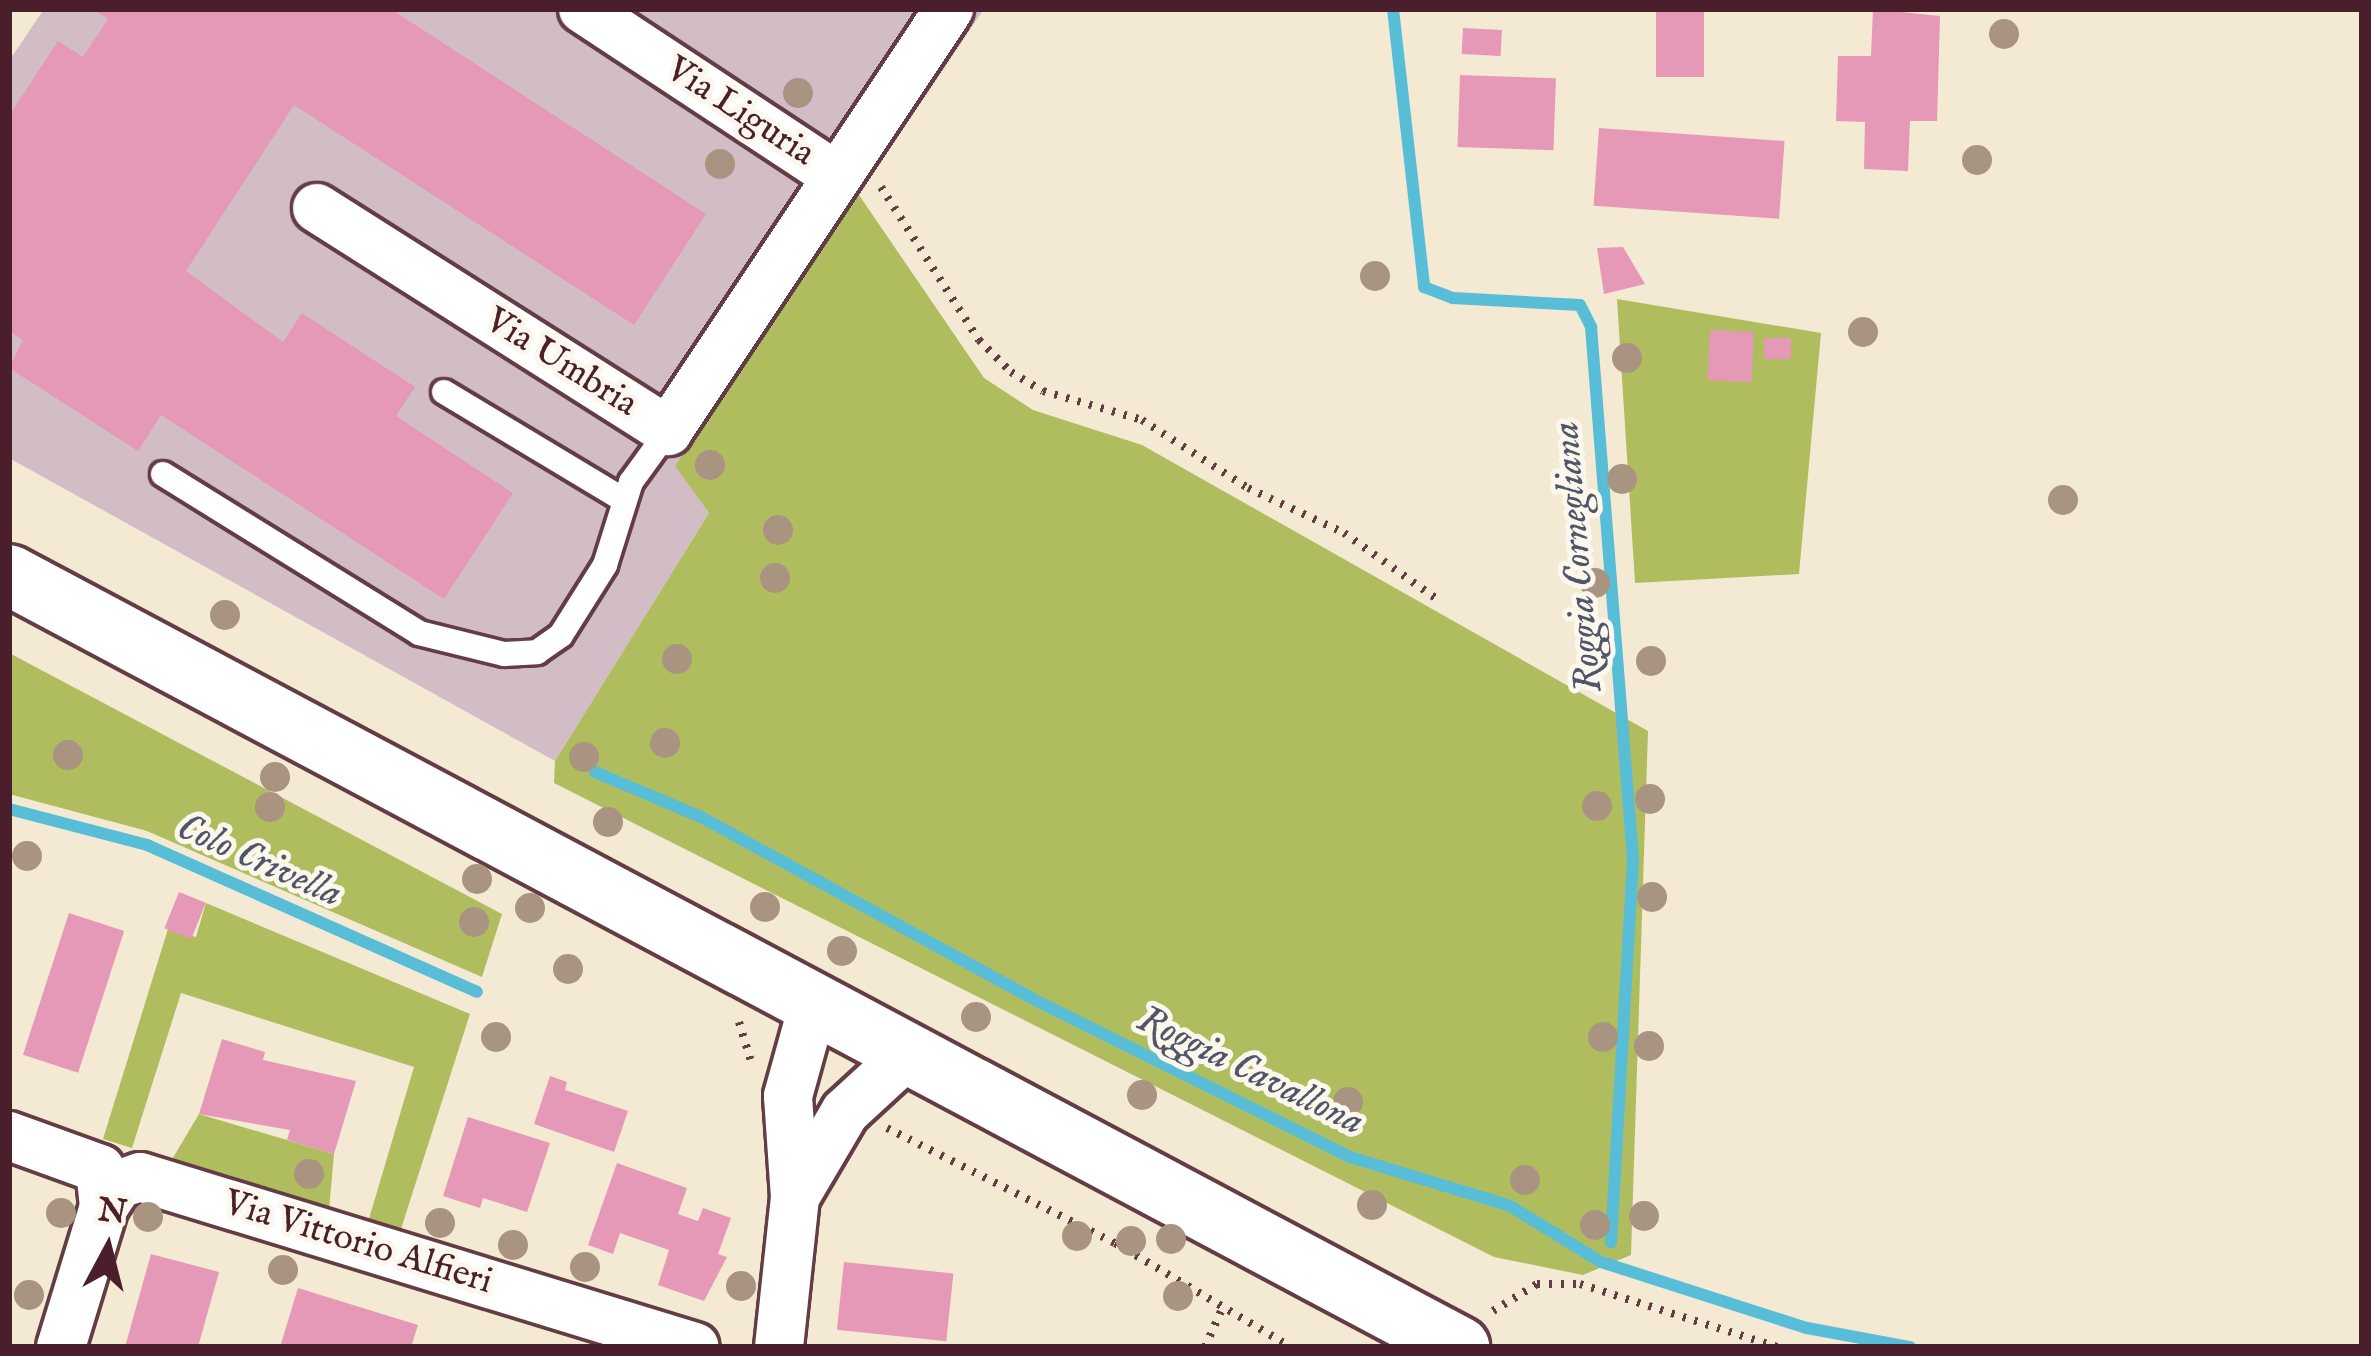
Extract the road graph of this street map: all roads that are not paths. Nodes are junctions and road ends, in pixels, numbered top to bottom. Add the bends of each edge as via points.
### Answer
1 (583, 9) edge
2 (949, 9) edge
3 (842, 167) junction
4 (316, 208) dead end
5 (444, 392) dead end
6 (668, 431) junction
7 (163, 474) dead end
8 (624, 500) junction
9 (9, 575) edge
10 (813, 1006) junction
11 (906, 1056) junction
12 (9, 1136) edge
13 (794, 1197) junction
14 (104, 1206) junction
15 (1474, 1332) edge
16 (61, 1347) edge
17 (695, 1347) edge
18 (778, 1347) edge

1 - 3 street, Via Liguria
2 - 3 street, Via Umbria
3 - 6 street, Via Umbria
4 - 6 street, Via Umbria
5 - 8 lane
6 - 8 lane
7 - 8 lane via 419,633 504,654 537,652 561,635 605,565
9 - 10 street
10 - 11 street
10 - 13 street via 792,1079
11 - 13 street via 848,1108
11 - 15 street
12 - 14 street via 100,1169
13 - 18 street
14 - 16 street
14 - 17 street, Via Vittorio Alfieri via 129,1179 152,1179

